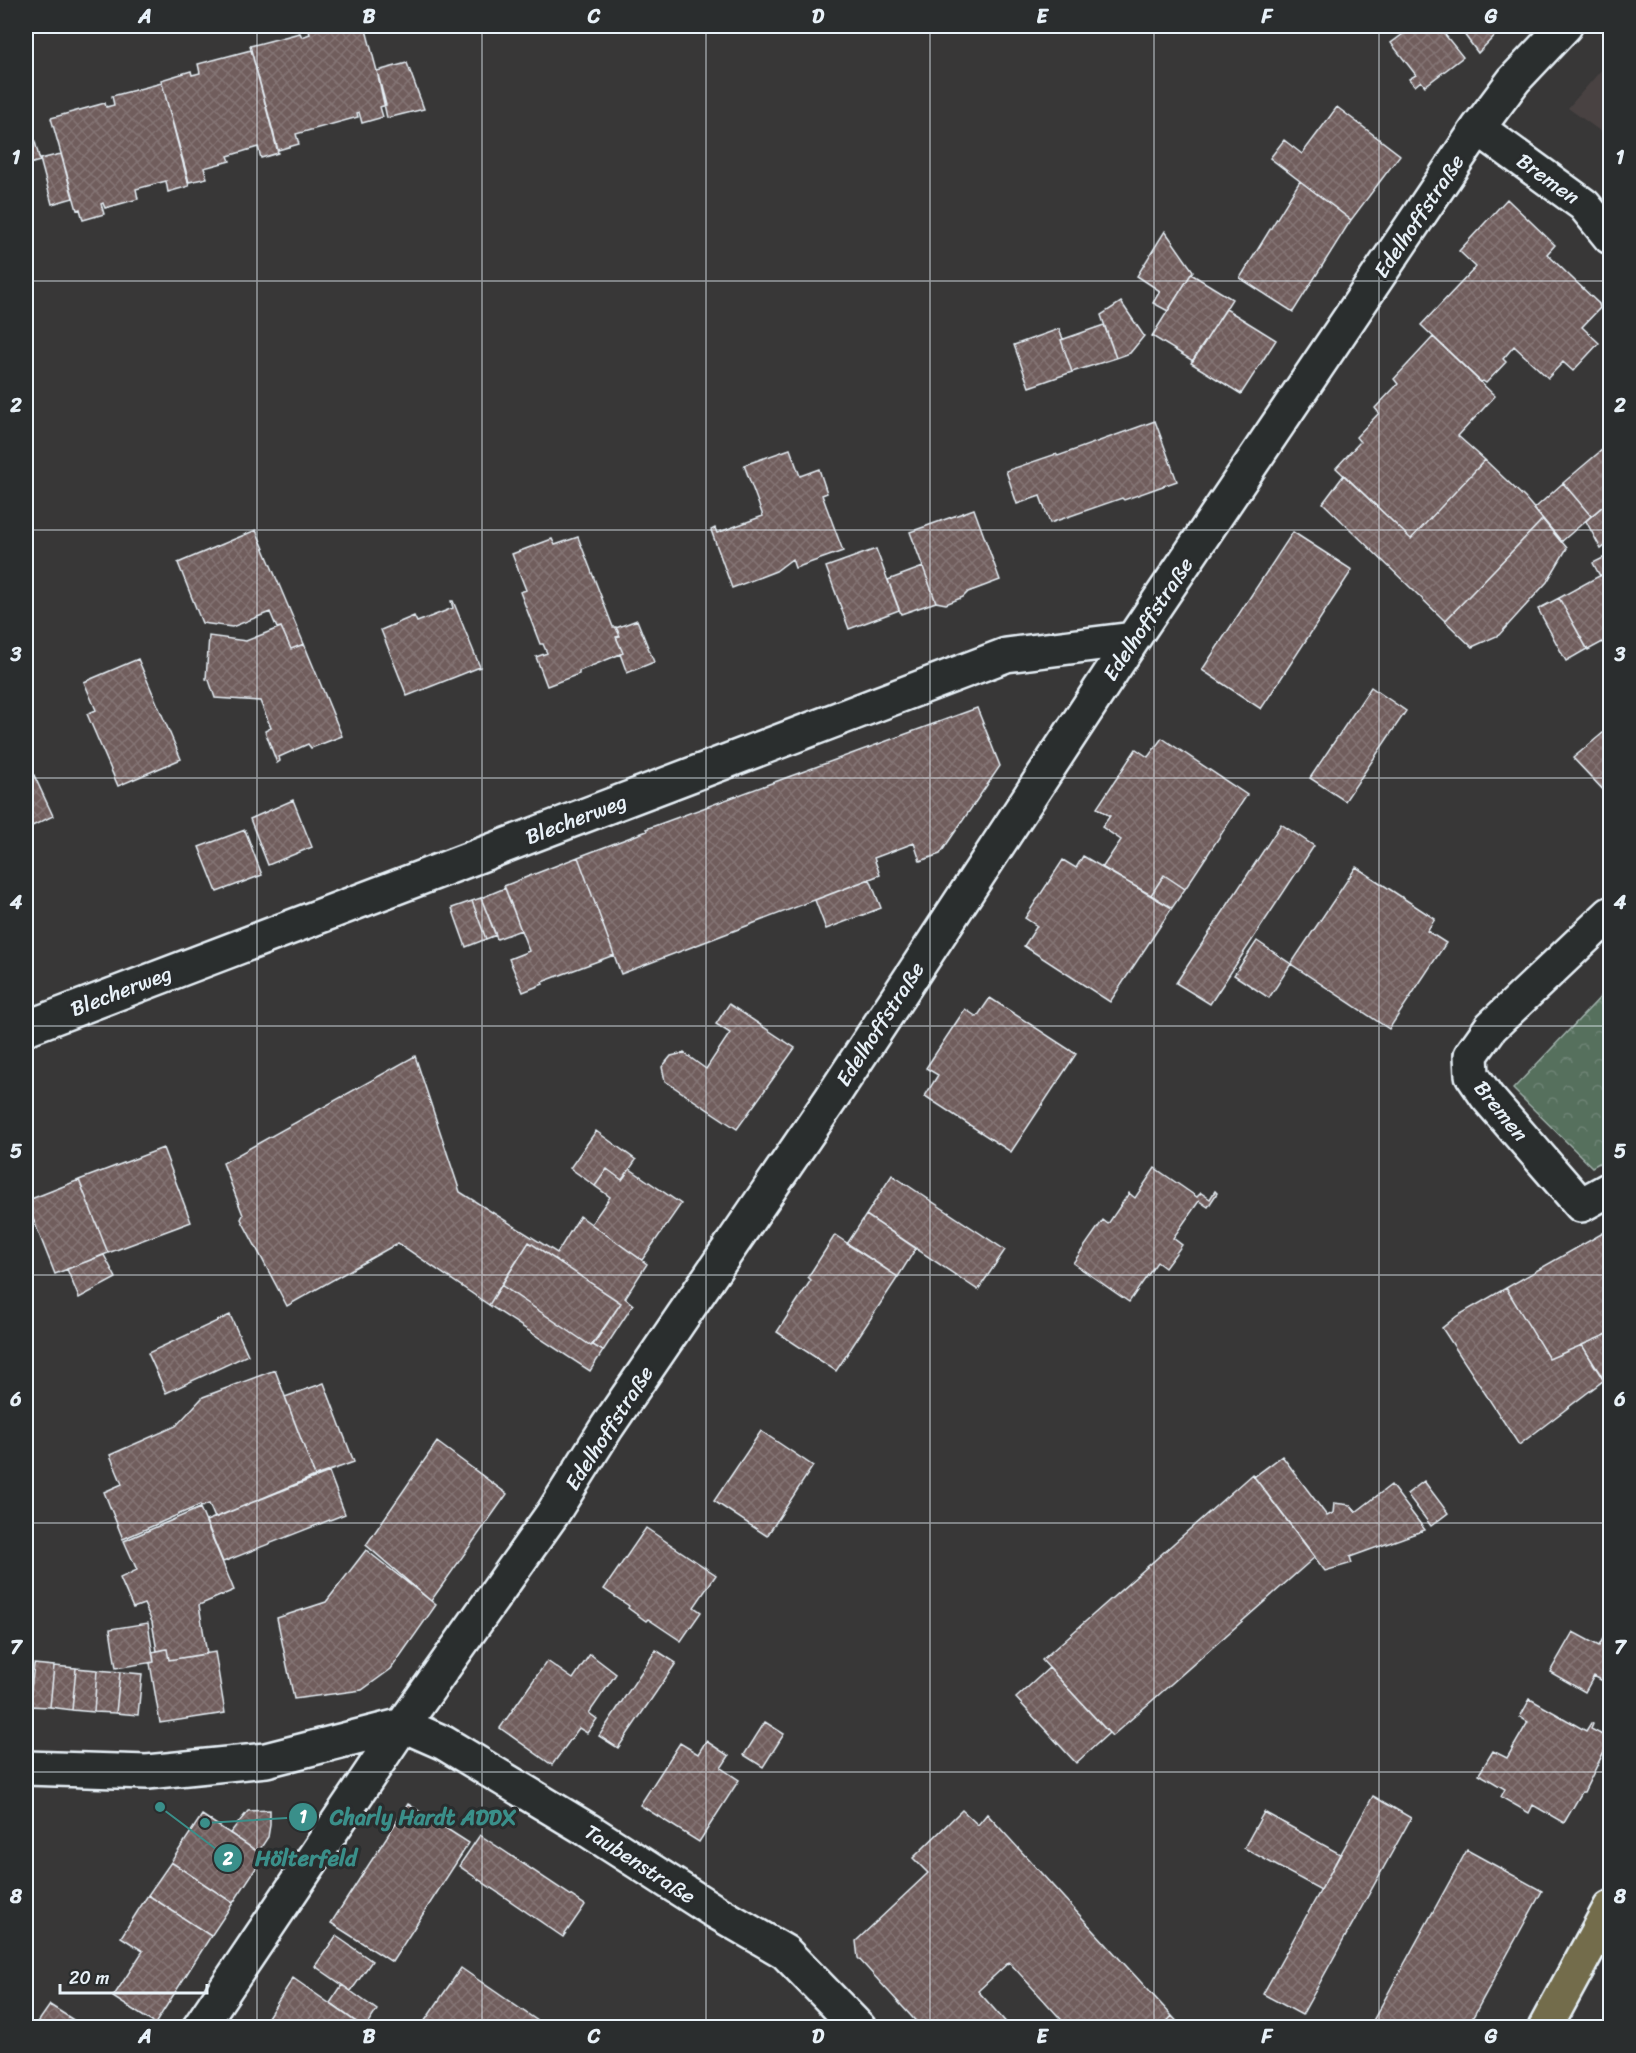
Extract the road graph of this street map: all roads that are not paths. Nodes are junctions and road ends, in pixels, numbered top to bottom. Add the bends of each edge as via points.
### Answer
1 (1565, 26) edge
2 (1478, 128) junction
3 (1611, 237) edge
4 (1134, 639) junction
5 (1611, 914) edge
6 (26, 1028) edge
7 (1611, 1189) edge
8 (403, 1725) junction
9 (26, 1768) edge
10 (1611, 1908) edge
11 (200, 2028) edge
12 (859, 2028) edge
13 (1545, 2028) edge

1 - 2 street, Edelhoffstraße via 1514,80
2 - 3 street, Bremen via 1584,204
2 - 4 street, Edelhoffstraße
4 - 6 street, Blecherweg via 1006,656
4 - 8 street, Edelhoffstraße via 553,1513
5 - 7 street, Bremen via 1491,1027 1471,1054 1472,1075 1486,1097 1581,1204
8 - 9 street via 254,1761 147,1772
8 - 11 street, Edelhoffstraße
8 - 12 street, Taubenstraße via 444,1743 785,1952
10 - 13 main road

